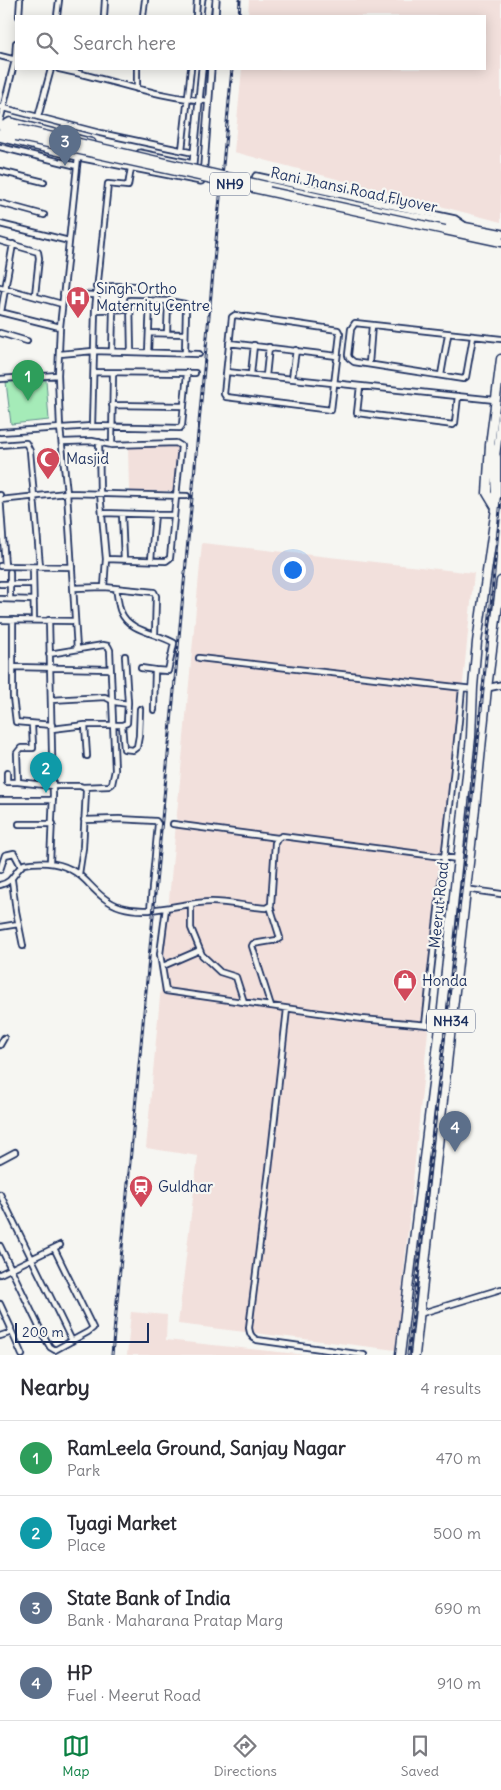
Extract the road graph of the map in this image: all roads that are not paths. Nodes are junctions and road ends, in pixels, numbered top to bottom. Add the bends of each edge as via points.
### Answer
1 (20, 0) edge
2 (58, 0) edge
3 (105, 0) edge
4 (145, 0) edge
5 (197, 0) edge
6 (209, 0) edge
7 (216, 0) edge
8 (19, 15) edge
9 (57, 15) edge
10 (104, 15) edge
11 (143, 15) edge
12 (196, 15) edge
13 (207, 15) edge
14 (215, 15) edge
15 (0, 56) edge
16 (15, 60) edge
17 (15, 63) edge
18 (51, 70) edge
19 (63, 70) edge
20 (137, 70) edge
21 (191, 70) edge
22 (202, 70) edge
23 (211, 70) edge
24 (137, 89) junction
25 (188, 99) junction
26 (199, 100) junction
27 (209, 101) junction
28 (2, 107) edge
29 (38, 117) junction
30 (1, 126) edge
31 (0, 138) edge
32 (0, 147) edge
33 (182, 150) junction
34 (194, 153) junction
35 (78, 157) junction
36 (192, 164) junction
37 (77, 166) junction
38 (204, 166) junction
39 (131, 168) junction
40 (0, 171) edge
41 (44, 182) dead end
42 (0, 203) edge
43 (44, 215) dead end
44 (0, 224) edge
45 (446, 227) junction
46 (467, 227) junction
47 (460, 233) junction
48 (501, 240) edge
49 (0, 241) edge
50 (69, 241) junction
51 (13, 244) junction
52 (135, 286) dead end
53 (96, 287) junction
54 (2, 288) edge
55 (63, 294) junction
56 (35, 295) junction
57 (96, 296) junction
58 (150, 301) junction
59 (168, 301) junction
60 (62, 304) junction
61 (130, 309) junction
62 (95, 310) junction
63 (112, 310) junction
64 (0, 312) edge
65 (372, 325) junction
66 (60, 327) junction
67 (0, 333) edge
68 (149, 333) junction
69 (167, 333) junction
70 (185, 334) junction
71 (448, 335) junction
72 (472, 337) junction
73 (501, 340) edge
74 (28, 341) dead end
75 (229, 342) junction
76 (254, 345) junction
77 (269, 347) junction
78 (296, 350) junction
79 (94, 351) junction
80 (112, 352) junction
81 (131, 352) junction
82 (148, 352) junction
83 (185, 353) junction
84 (60, 354) junction
85 (199, 354) dead end
86 (337, 356) junction
87 (501, 359) edge
88 (369, 364) junction
89 (94, 372) junction
90 (227, 372) junction
91 (113, 373) junction
92 (195, 373) dead end
93 (187, 374) junction
94 (251, 374) junction
95 (58, 375) junction
96 (441, 375) junction
97 (266, 376) junction
98 (292, 378) junction
99 (0, 379) edge
100 (335, 383) junction
101 (360, 386) junction
102 (458, 396) junction
103 (495, 400) junction
104 (112, 405) junction
105 (183, 406) junction
106 (501, 415) edge
107 (111, 425) junction
108 (92, 426) junction
109 (60, 428) junction
110 (0, 432) edge
111 (62, 442) junction
112 (99, 442) junction
113 (0, 445) edge
114 (112, 445) junction
115 (490, 445) junction
116 (501, 447) edge
117 (496, 457) junction
118 (67, 493) junction
119 (100, 493) junction
120 (0, 494) edge
121 (35, 495) junction
122 (176, 496) junction
123 (187, 496) dead end
124 (0, 500) edge
125 (498, 508) edge
126 (103, 514) junction
127 (122, 514) junction
128 (155, 514) junction
129 (174, 515) junction
130 (106, 559) junction
131 (124, 560) junction
132 (151, 560) junction
133 (3, 566) edge
134 (40, 566) junction
135 (33, 567) junction
136 (72, 567) junction
137 (10, 572) dead end
138 (501, 581) edge
139 (0, 584) edge
140 (10, 584) junction
141 (33, 584) junction
142 (74, 588) junction
143 (104, 588) junction
144 (116, 589) junction
145 (501, 589) edge
146 (0, 599) edge
147 (10, 599) junction
148 (33, 600) junction
149 (0, 620) edge
150 (13, 620) junction
151 (34, 620) junction
152 (49, 620) junction
153 (75, 621) junction
154 (155, 635) junction
155 (77, 649) junction
156 (49, 654) junction
157 (125, 656) dead end
158 (200, 658) dead end
159 (14, 667) junction
160 (50, 668) junction
161 (142, 668) dead end
162 (110, 669) junction
163 (155, 670) junction
164 (501, 685) edge
165 (462, 688) junction
166 (487, 688) junction
167 (473, 689) junction
168 (51, 700) junction
169 (112, 700) junction
170 (128, 704) junction
171 (140, 709) dead end
172 (154, 710) dead end
173 (32, 724) junction
174 (85, 725) junction
175 (112, 725) junction
176 (122, 725) junction
177 (52, 727) junction
178 (457, 735) junction
179 (471, 737) junction
180 (87, 756) dead end
181 (7, 773) dead end
182 (18, 782) junction
183 (53, 786) junction
184 (83, 787) junction
185 (0, 800) edge
186 (53, 800) junction
187 (84, 820) junction
188 (18, 824) dead end
189 (53, 824) junction
190 (173, 824) dead end
191 (278, 838) junction
192 (444, 858) junction
193 (458, 860) junction
194 (50, 862) junction
195 (21, 866) junction
196 (0, 870) edge
197 (79, 874) junction
198 (12, 880) junction
199 (0, 885) edge
200 (465, 889) junction
201 (501, 894) edge
202 (191, 904) junction
203 (270, 906) junction
204 (166, 908) junction
205 (150, 910) junction
206 (18, 924) junction
207 (0, 927) edge
208 (23, 946) dead end
209 (200, 950) junction
210 (163, 966) junction
211 (244, 1002) junction
212 (271, 1006) junction
213 (287, 1009) junction
214 (425, 1025) junction
215 (440, 1027) junction
216 (450, 1027) junction
217 (4, 1038) dead end
218 (0, 1045) edge
219 (15, 1152) dead end
220 (0, 1160) edge
221 (0, 1194) edge
222 (60, 1245) dead end
223 (0, 1246) edge
224 (54, 1248) junction
225 (32, 1258) junction
226 (11, 1268) junction
227 (0, 1274) edge
228 (501, 1290) edge
229 (0, 1304) edge
230 (419, 1314) junction
231 (11, 1330) junction
232 (0, 1336) edge
233 (72, 1341) junction
234 (22, 1355) edge
235 (364, 1355) edge
236 (400, 1355) edge
237 (415, 1355) edge

1 - 8 street
2 - 9 street
3 - 10 street
4 - 11 street
5 - 12 street
6 - 13 main road
7 - 14 main road
15 - 16 street
17 - 28 street
18 - 29 street
19 - 24 street
20 - 24 street
21 - 25 street
22 - 26 main road
23 - 27 main road
24 - 25 street
25 - 26 street
25 - 33 street
26 - 27 street
26 - 34 main road
27 - 38 main road
28 - 29 street
28 - 30 street
29 - 33 street
30 - 36 main road via 10,121
30 - 45 highway, Rani Jhansi Road Flyover / NH9, bridge via 17,133
31 - 35 main road
32 - 37 street
33 - 34 street
34 - 36 main road
35 - 37 street
35 - 39 main road
36 - 38 main road
37 - 50 street
38 - 39 main road via 201,181
39 - 53 street via 128,186 108,184
40 - 41 street
42 - 43 street
44 - 50 street
45 - 46 highway, Rani Jhansi Road Flyover / NH9
45 - 47 highway, Rani Jhansi Road Flyover / NH9
46 - 47 main road via 455,218 256,176 252,185 259,193 446,234
46 - 48 highway, NH9
47 - 48 highway, NH9
49 - 51 street
50 - 55 street
51 - 54 street
51 - 56 street via 35,250 39,255
52 - 53 street
53 - 57 street
54 - 56 street
54 - 64 street
55 - 57 street
55 - 60 street
56 - 60 street
57 - 62 street
58 - 59 street
58 - 61 street via 130,300
58 - 68 street
59 - 69 street
59 - 70 street via 182,302 186,306
60 - 66 street
61 - 63 street
61 - 81 street
62 - 63 street
62 - 79 street
63 - 80 street
64 - 66 street
65 - 71 street
65 - 88 street
65 - 88 street via 356,323 352,326 348,355 351,360
66 - 84 street
67 - 74 street
68 - 69 street
68 - 82 street
69 - 70 street
70 - 83 street
71 - 72 street
71 - 96 street
72 - 73 street
72 - 96 street via 466,377
75 - 76 street
75 - 86 street via 232,317 235,316 336,329 340,334
75 - 90 street
76 - 77 street
76 - 94 street
77 - 78 street
77 - 97 street
78 - 86 street
78 - 98 street
79 - 80 street
79 - 84 street
79 - 89 street
80 - 81 street
81 - 82 street
82 - 83 street
83 - 85 street
84 - 95 street
86 - 100 street
87 - 103 highway
88 - 96 street
89 - 91 street
89 - 108 street
90 - 94 street
90 - 100 street via 224,394 228,397 331,410
91 - 93 street
91 - 104 street
92 - 93 street
93 - 105 street
94 - 97 street
95 - 99 street
95 - 109 street
97 - 98 street
98 - 100 street
100 - 101 street
101 - 102 street
101 - 102 street via 357,413 453,425
102 - 103 street
103 - 115 highway
104 - 105 street
104 - 107 street
105 - 107 street via 180,428
106 - 117 main road, NH34
107 - 108 street
107 - 114 street
108 - 109 street
109 - 110 street
109 - 111 street
111 - 112 street
111 - 118 street
112 - 114 street
112 - 119 street
113 - 121 street via 26,443 29,446
114 - 122 street via 179,444 182,450
115 - 117 highway
115 - 125 highway via 486,493
116 - 117 main road
117 - 125 highway, Meerut Road / NH34
118 - 119 street
118 - 121 street
118 - 136 street
119 - 122 street
119 - 126 street
120 - 124 street
121 - 124 street
121 - 134 street
122 - 123 street
122 - 129 street
124 - 133 street
125 - 167 highway, Meerut Road / NH34 via 483,595
126 - 127 street
126 - 130 street
127 - 128 street
127 - 131 street
128 - 129 street
128 - 132 street
129 - 132 street via 170,558 166,562
130 - 131 street
130 - 143 street
131 - 132 street
133 - 135 street
134 - 135 street
134 - 136 street
135 - 141 street
136 - 142 street
137 - 140 street
138 - 145 highway, Meerut Road / NH34
139 - 140 street
140 - 141 street
140 - 147 street
141 - 148 street
142 - 143 street
142 - 153 street
143 - 144 street
144 - 154 street via 124,618
144 - 154 street via 154,592
145 - 166 highway, Meerut Road / NH34
146 - 147 street
147 - 148 street
148 - 151 street
149 - 150 street
150 - 151 street
150 - 159 street
151 - 152 street
152 - 153 street
152 - 156 street
153 - 155 street
154 - 163 street via 174,643 168,671
155 - 156 street
155 - 162 street via 106,645 110,650
156 - 160 street
157 - 170 street
158 - 165 street
159 - 160 street
159 - 173 street via 16,722
160 - 162 street
160 - 168 street
161 - 163 street
162 - 169 street
163 - 172 street
164 - 166 main road
165 - 167 street
165 - 178 street
166 - 200 highway, Meerut Road / NH34
167 - 179 highway, Meerut Road / NH34
168 - 169 street via 106,697
168 - 177 street
169 - 170 street
169 - 175 street
170 - 176 street via 128,721
171 - 176 street via 139,736 133,750 124,749
173 - 177 street
173 - 182 street via 33,748 21,748 17,753
174 - 175 street
174 - 177 street
174 - 180 street
175 - 176 street
175 - 184 street via 115,770 112,784
177 - 183 street
178 - 179 street
178 - 192 street
179 - 193 highway, Meerut Road / NH34
181 - 182 street via 7,782
182 - 183 street
183 - 184 street
183 - 186 street
184 - 187 street via 86,791
185 - 186 street
186 - 189 street
187 - 197 street
187 - 205 street via 156,821
188 - 189 street
189 - 194 street
190 - 191 street
191 - 192 street
191 - 203 street
192 - 193 street
192 - 214 street
193 - 215 highway, Meerut Road / NH34
194 - 195 street
194 - 197 street via 64,865
195 - 196 street via 14,853 7,854
195 - 198 street
197 - 205 street via 98,895 113,904
198 - 199 street
198 - 206 street
200 - 201 street
200 - 216 highway, Meerut Road / NH34
202 - 203 street via 217,902
202 - 204 street
202 - 209 street via 191,928
203 - 212 street via 280,938 252,946
204 - 205 street
204 - 210 street via 160,954
206 - 207 street
206 - 208 street
209 - 210 street
209 - 211 street via 216,968 236,977
210 - 211 street via 166,991
211 - 212 street
212 - 213 street
213 - 214 street
213 - 235 street via 250,1334 257,1340
214 - 215 street
215 - 216 street
215 - 236 highway, Meerut Road / NH34
216 - 230 highway, Meerut Road / NH34
217 - 218 street
219 - 220 street
221 - 225 street
222 - 224 street
223 - 226 street
224 - 225 street
224 - 233 street via 93,1328
225 - 226 street
225 - 233 street
226 - 227 street
226 - 233 street via 52,1349
228 - 230 street
229 - 231 street
230 - 237 highway, Meerut Road / NH34
231 - 232 street
231 - 234 street

